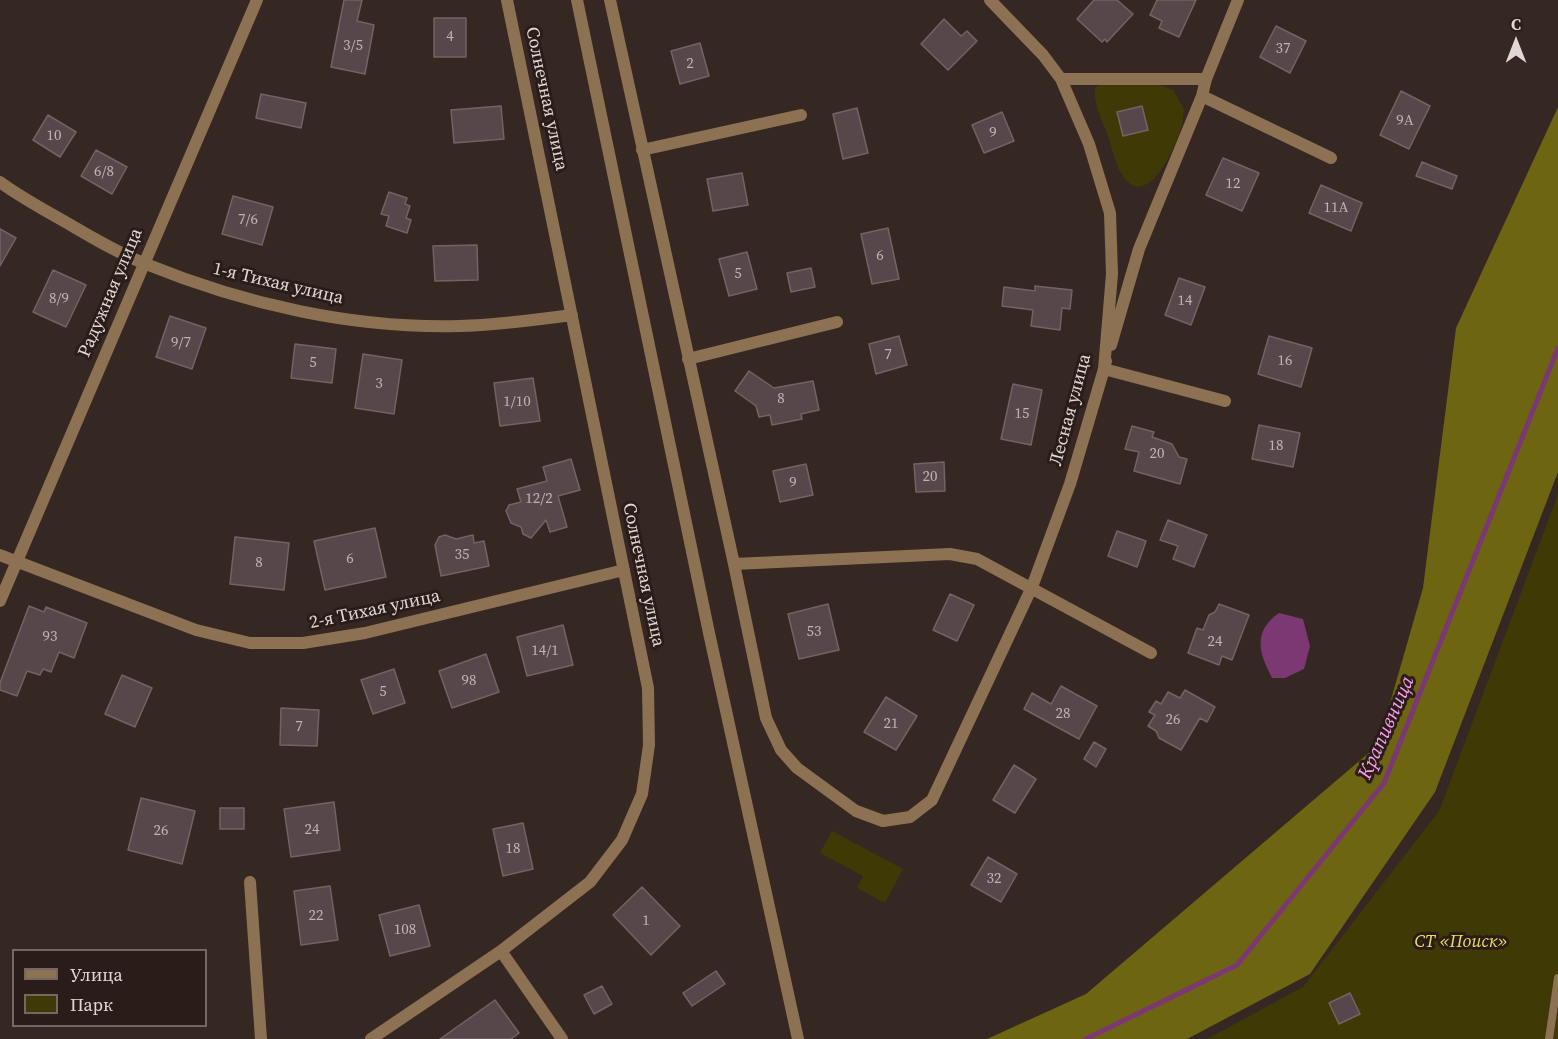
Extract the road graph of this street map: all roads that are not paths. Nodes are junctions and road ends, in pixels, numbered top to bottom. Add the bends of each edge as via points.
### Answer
1 (256, 0) edge
2 (507, 0) edge
3 (577, 0) edge
4 (610, 0) edge
5 (990, 0) edge
6 (1238, 0) edge
7 (1061, 79) junction
8 (1206, 79) junction
9 (1202, 96) junction
10 (801, 115) dead end
11 (642, 150) junction
12 (1331, 158) dead end
13 (0, 182) edge
14 (143, 264) junction
15 (572, 315) junction
16 (837, 322) dead end
17 (688, 358) junction
18 (1104, 369) junction
19 (1225, 401) dead end
20 (0, 555) edge
21 (16, 562) junction
22 (734, 564) junction
23 (624, 570) junction
24 (1032, 587) junction
25 (0, 601) edge
26 (1151, 653) dead end
27 (250, 882) dead end
28 (501, 951) junction
29 (1558, 978) edge
30 (261, 1039) edge
31 (370, 1039) edge
32 (562, 1039) edge
33 (798, 1039) edge
34 (1549, 1039) edge

1 - 14 street, Радужная улица
2 - 15 street, Солнечная улица
3 - 33 street
4 - 11 street
5 - 7 street, Лесная улица
6 - 8 street
7 - 8 street
7 - 18 street, Лесная улица via 1089,144 1110,213 1112,274
8 - 9 street
9 - 12 street
9 - 18 street via 1139,249
10 - 11 street
11 - 17 street
13 - 14 street, 1-я Тихая улица
14 - 15 street, 1-я Тихая улица via 216,290 306,313 384,323 459,326
14 - 21 street, Радужная улица
15 - 23 street, Солнечная улица
16 - 17 street
17 - 22 street
18 - 19 street
18 - 24 street, Лесная улица via 1070,484
20 - 21 street, 2-я Тихая улица
21 - 23 street, 2-я Тихая улица via 196,630 250,643 303,643 365,633
21 - 25 street, Радужная улица
22 - 24 street via 950,554 977,559
22 - 24 street, Лесная улица via 766,718 782,750 797,768 855,811 883,821 910,817 932,800
23 - 28 street, Солнечная улица via 648,688 649,745 642,794 621,840 590,882
24 - 26 street
27 - 30 street
28 - 31 street, Солнечная улица
28 - 32 street
29 - 34 lane

